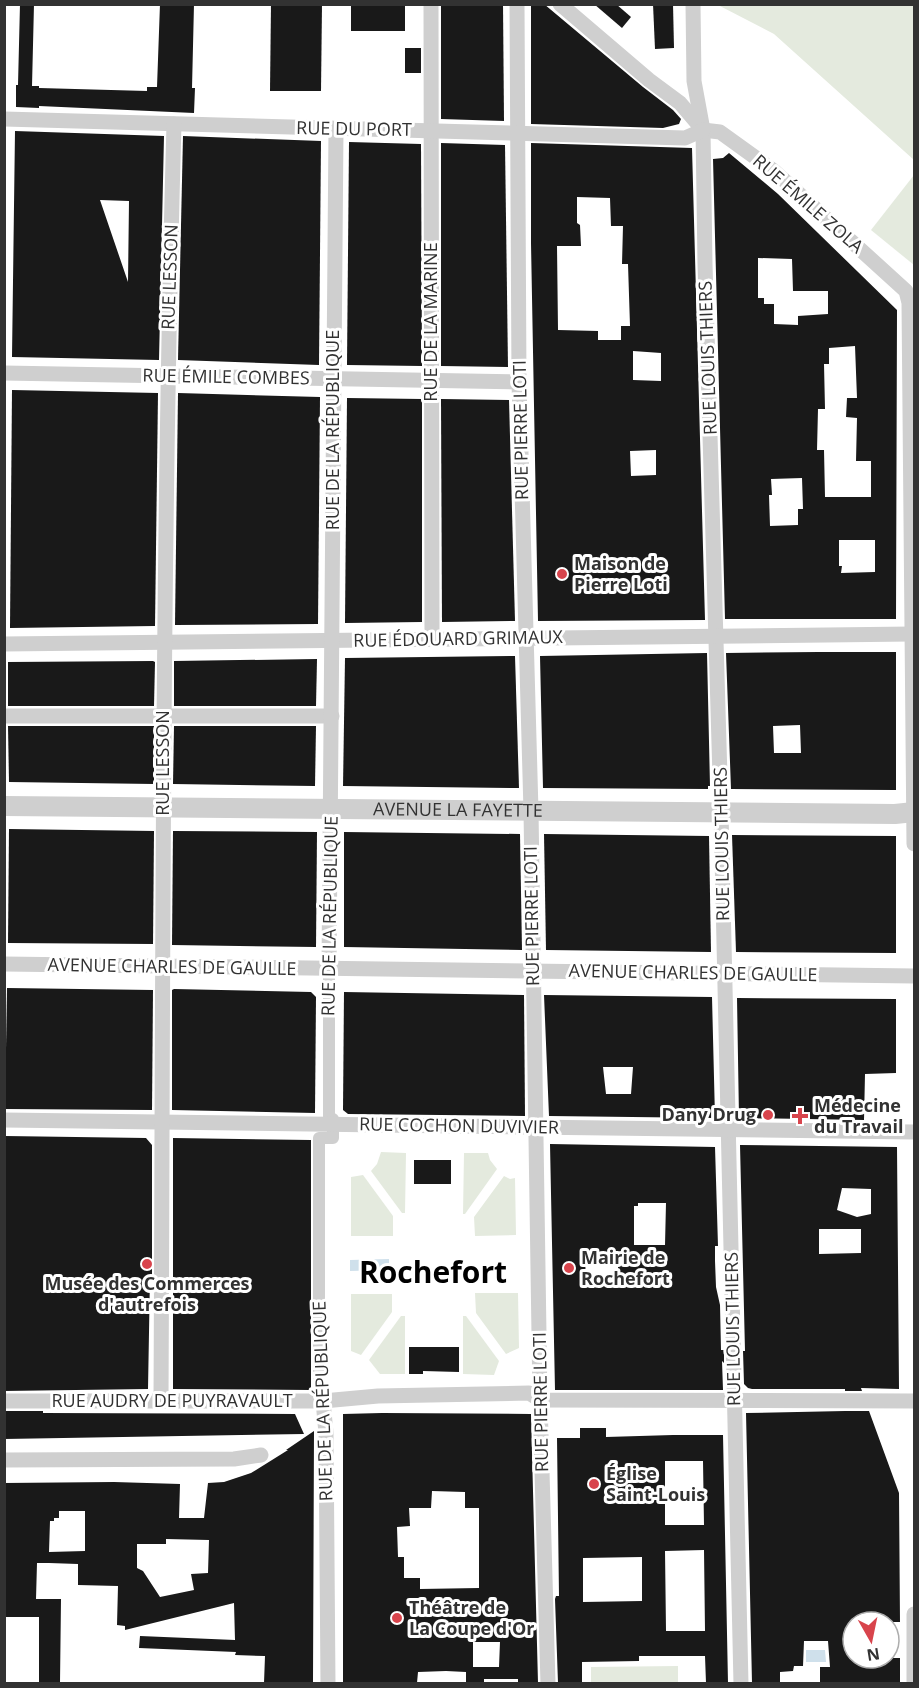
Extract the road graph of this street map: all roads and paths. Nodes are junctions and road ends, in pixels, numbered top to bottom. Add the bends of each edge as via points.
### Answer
1 (431, 4) edge
2 (517, 4) edge
3 (560, 4) edge
4 (693, 4) edge
5 (4, 119) edge
6 (174, 124) junction
7 (336, 129) junction
8 (432, 130) junction
9 (703, 130) junction
10 (518, 132) junction
11 (4, 373) edge
12 (167, 376) junction
13 (333, 379) junction
14 (430, 381) junction
15 (519, 382) junction
16 (912, 634) junction
17 (716, 636) junction
18 (526, 638) junction
19 (432, 639) junction
20 (333, 640) junction
21 (163, 642) junction
22 (4, 644) edge
23 (4, 716) edge
24 (164, 716) junction
25 (332, 716) junction
26 (4, 806) edge
27 (163, 807) junction
28 (332, 809) junction
29 (531, 810) junction
30 (721, 812) junction
31 (914, 812) edge
32 (915, 844) edge
33 (4, 964) edge
34 (163, 967) junction
35 (329, 969) junction
36 (533, 971) junction
37 (724, 974) junction
38 (915, 976) edge
39 (4, 1120) edge
40 (162, 1122) junction
41 (333, 1125) junction
42 (535, 1127) junction
43 (728, 1130) junction
44 (915, 1132) edge
45 (540, 1400) junction
46 (4, 1401) edge
47 (161, 1401) junction
48 (323, 1401) junction
49 (735, 1401) junction
50 (915, 1401) edge
51 (261, 1455) dead end
52 (4, 1460) edge
53 (915, 1614) edge
54 (914, 1648) edge
55 (328, 1683) edge
56 (548, 1683) edge
57 (741, 1683) edge
58 (914, 1683) edge

1 - 8 street, RUE DE LA MARINE
2 - 10 street, RUE PIERRE LOTI
3 - 9 street via 680,103
4 - 9 street, RUE LOUIS THIERS via 693,81
5 - 6 street, RUE DU PORT
6 - 7 street, RUE DU PORT
6 - 12 street, RUE LESSON
7 - 8 street, RUE DU PORT
7 - 13 street, RUE DE LA RÉPUBLIQUE
8 - 10 street, RUE DU PORT
8 - 14 street, RUE DE LA MARINE
9 - 10 street, RUE DU PORT via 685,138
9 - 16 street, RUE ÉMILE ZOLA via 720,132 774,171 906,291
9 - 17 street, RUE LOUIS THIERS
10 - 15 street, RUE PIERRE LOTI
11 - 12 street, RUE ÉMILE COMBES
12 - 13 street, RUE ÉMILE COMBES
12 - 21 street, RUE LESSON
13 - 14 street, RUE ÉMILE COMBES
13 - 20 street, RUE DE LA RÉPUBLIQUE
14 - 15 street, RUE ÉMILE COMBES
14 - 19 street, RUE DE LA MARINE
15 - 18 street, RUE PIERRE LOTI
16 - 17 street, RUE ÉDOUARD GRIMAUX
16 - 31 street
17 - 18 street, RUE ÉDOUARD GRIMAUX
17 - 30 street, RUE LOUIS THIERS
18 - 19 street, RUE ÉDOUARD GRIMAUX
18 - 29 street, RUE PIERRE LOTI
19 - 20 street, RUE ÉDOUARD GRIMAUX
20 - 21 street, RUE ÉDOUARD GRIMAUX
20 - 25 street, RUE DE LA RÉPUBLIQUE
21 - 22 street, RUE ÉDOUARD GRIMAUX
21 - 24 street, RUE LESSON
23 - 24 street
24 - 25 street
24 - 27 street, RUE LESSON
25 - 28 street, RUE DE LA RÉPUBLIQUE
26 - 27 street, AVENUE LA FAYETTE
27 - 28 street, AVENUE LA FAYETTE
27 - 34 street, RUE LESSON
28 - 29 street, AVENUE LA FAYETTE
28 - 35 street, RUE DE LA RÉPUBLIQUE
29 - 30 street, AVENUE LA FAYETTE
29 - 36 street, RUE PIERRE LOTI
30 - 31 street, AVENUE LA FAYETTE
30 - 37 street, RUE LOUIS THIERS
31 - 32 street
33 - 34 street, AVENUE CHARLES DE GAULLE
34 - 35 street, AVENUE CHARLES DE GAULLE
34 - 40 street, RUE LESSON
35 - 36 street, AVENUE CHARLES DE GAULLE
35 - 41 street, RUE DE LA RÉPUBLIQUE via 329,1119 333,1119
36 - 37 street, AVENUE CHARLES DE GAULLE
36 - 42 street, RUE PIERRE LOTI
37 - 38 street, AVENUE CHARLES DE GAULLE
37 - 43 street, RUE LOUIS THIERS
39 - 40 street, RUE COCHON DUVIVIER
40 - 41 street, RUE COCHON DUVIVIER
40 - 47 street, RUE LESSON
41 - 42 street, RUE COCHON DUVIVIER
41 - 48 street, RUE DE LA RÉPUBLIQUE via 333,1138 319,1138 319,1393
42 - 43 street, RUE COCHON DUVIVIER
42 - 45 street, RUE PIERRE LOTI
43 - 44 street, RUE COCHON DUVIVIER
43 - 49 street, RUE LOUIS THIERS
45 - 48 street, RUE AUDRY DE PUYRAVAULT via 529,1394 378,1396
45 - 49 street, RUE AUDRY DE PUYRAVAULT
45 - 56 street, RUE PIERRE LOTI
46 - 47 street, RUE AUDRY DE PUYRAVAULT
47 - 48 street, RUE AUDRY DE PUYRAVAULT
48 - 55 street, RUE DE LA RÉPUBLIQUE
49 - 50 street, RUE AUDRY DE PUYRAVAULT
49 - 57 street, RUE LOUIS THIERS
51 - 52 street via 234,1459
53 - 54 street
54 - 58 street

